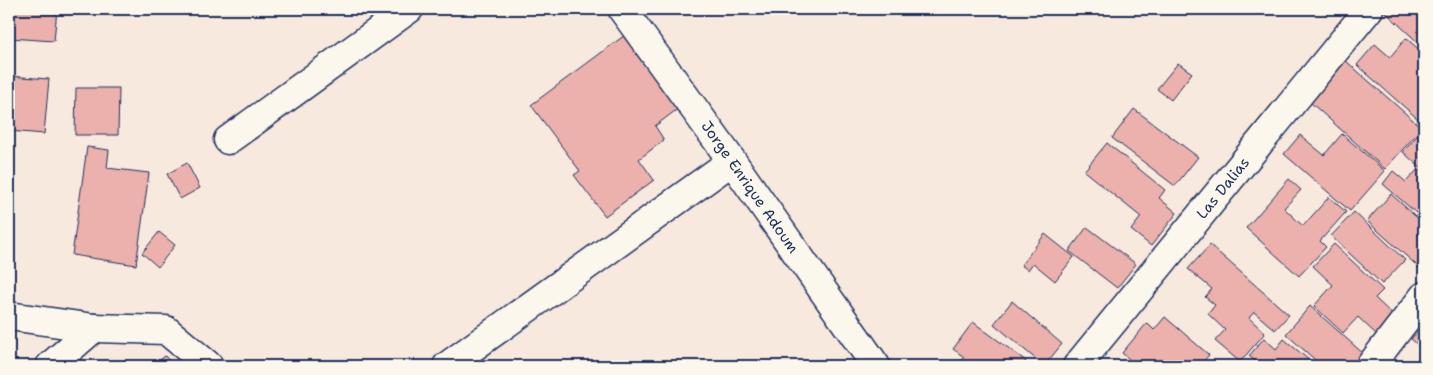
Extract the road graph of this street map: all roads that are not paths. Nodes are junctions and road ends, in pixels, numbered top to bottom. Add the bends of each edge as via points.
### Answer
1 (409, 9) edge
2 (622, 9) edge
3 (1369, 9) edge
4 (228, 140) dead end
5 (732, 161) junction
6 (1424, 296) edge
7 (9, 316) edge
8 (94, 328) junction
9 (50, 366) edge
10 (209, 366) edge
11 (447, 366) edge
12 (876, 366) edge
13 (1077, 366) edge
14 (1370, 366) edge

1 - 4 street
2 - 5 street, Jorge Enrique Adoum
3 - 13 street, Las Dalias
5 - 11 street
5 - 12 street, Jorge Enrique Adoum
6 - 14 street
7 - 8 street
8 - 9 street
8 - 10 street via 166,330

